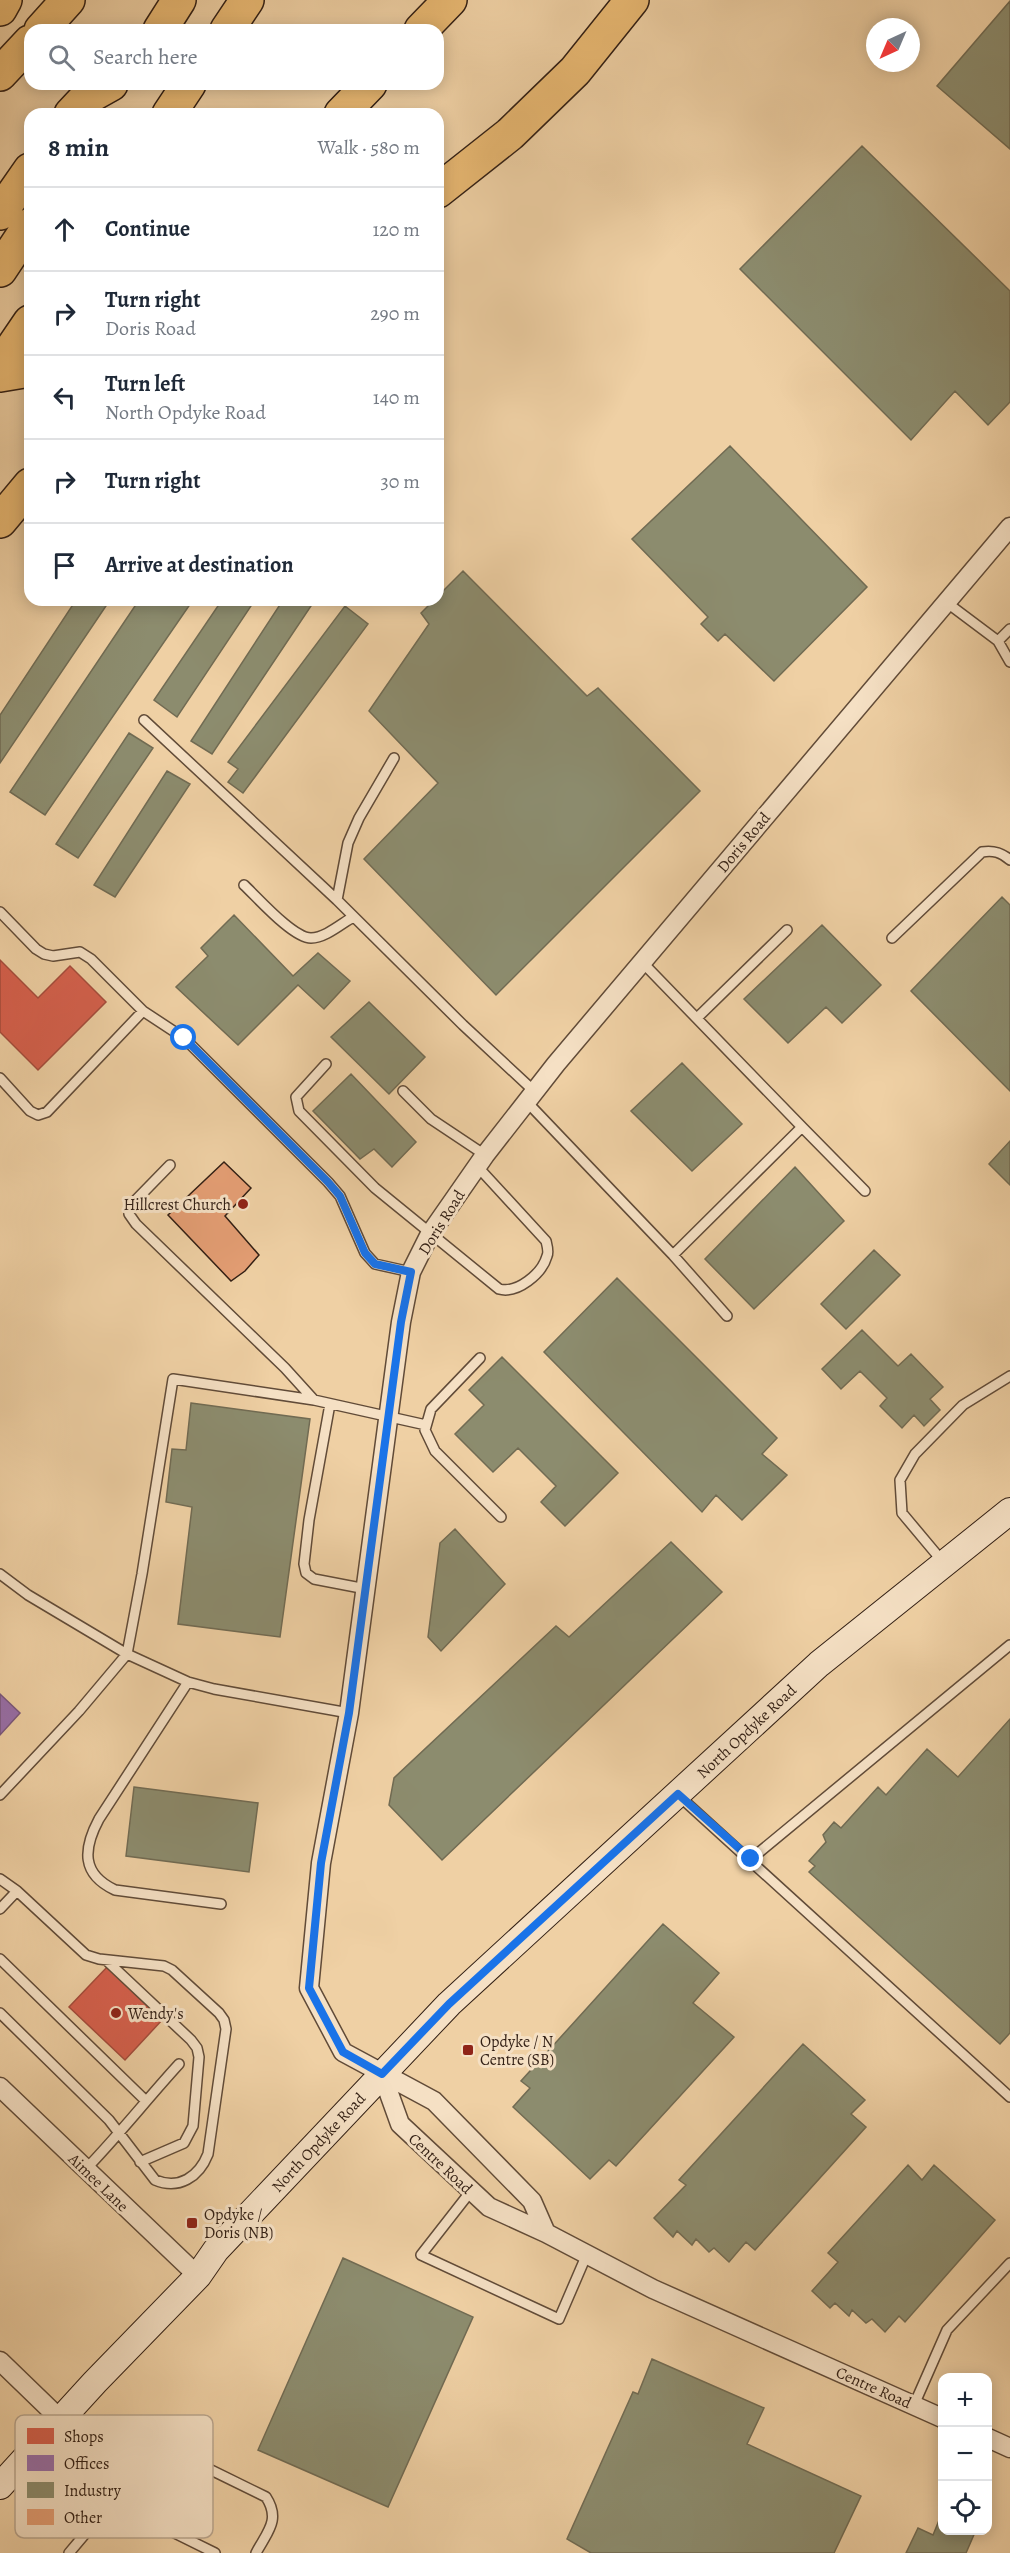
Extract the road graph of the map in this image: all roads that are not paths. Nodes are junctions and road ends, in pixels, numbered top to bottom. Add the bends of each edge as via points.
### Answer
1 (5, 0) edge
2 (68, 0) edge
3 (179, 0) edge
4 (247, 0) edge
5 (450, 0) edge
6 (633, 0) edge
7 (0, 9) edge
8 (46, 24) edge
9 (164, 24) edge
10 (230, 24) edge
11 (427, 24) edge
12 (24, 48) edge
13 (0, 74) edge
14 (101, 90) edge
15 (121, 90) edge
16 (185, 90) edge
17 (364, 90) edge
18 (77, 108) edge
19 (109, 108) edge
20 (174, 108) edge
21 (347, 108) edge
22 (24, 179) edge
23 (444, 186) edge
24 (0, 213) edge
25 (24, 234) edge
26 (0, 270) edge
27 (24, 331) edge
28 (0, 366) edge
29 (24, 371) edge
30 (0, 375) edge
31 (24, 492) edge
32 (0, 521) edge
33 (1010, 527) edge
34 (946, 602) junction
35 (1010, 629) edge
36 (998, 641) junction
37 (1010, 662) edge
38 (144, 720) dead end
39 (394, 758) dead end
40 (1010, 860) edge
41 (244, 885) dead end
42 (337, 900) junction
43 (0, 912) edge
44 (353, 916) junction
45 (787, 930) dead end
46 (892, 938) dead end
47 (642, 962) junction
48 (143, 1011) junction
49 (697, 1018) junction
50 (326, 1064) dead end
51 (0, 1077) edge
52 (403, 1091) dead end
53 (531, 1097) junction
54 (802, 1126) junction
55 (481, 1161) junction
56 (170, 1165) dead end
57 (865, 1191) dead end
58 (430, 1234) junction
59 (673, 1256) junction
60 (411, 1272) junction
61 (727, 1316) dead end
62 (480, 1358) dead end
63 (1010, 1376) edge
64 (314, 1400) junction
65 (330, 1404) junction
66 (389, 1418) junction
67 (426, 1425) junction
68 (1010, 1511) edge
69 (501, 1517) dead end
70 (945, 1563) junction
71 (0, 1574) edge
72 (366, 1589) junction
73 (1010, 1645) edge
74 (127, 1654) junction
75 (188, 1682) junction
76 (349, 1713) junction
77 (678, 1794) junction
78 (0, 1795) edge
79 (751, 1859) junction
80 (0, 1879) edge
81 (17, 1891) junction
82 (221, 1904) dead end
83 (0, 1909) edge
84 (0, 1959) edge
85 (106, 1960) junction
86 (0, 2013) edge
87 (179, 2064) dead end
88 (382, 2074) junction
89 (0, 2087) edge
90 (1010, 2097) edge
91 (146, 2101) junction
92 (120, 2134) junction
93 (140, 2162) junction
94 (85, 2170) junction
95 (471, 2191) junction
96 (546, 2233) junction
97 (587, 2254) junction
98 (1010, 2263) edge
99 (198, 2276) junction
100 (0, 2361) edge
101 (914, 2405) junction
102 (56, 2415) edge
103 (66, 2415) edge
104 (938, 2416) edge
105 (992, 2440) edge
106 (1010, 2448) edge
107 (15, 2470) edge
108 (213, 2471) edge
109 (0, 2486) edge
110 (83, 2538) edge
111 (185, 2538) edge
112 (71, 2553) edge
113 (215, 2553) edge
114 (256, 2553) edge

1 - 7 highway
2 - 8 highway
3 - 9 highway
4 - 10 highway
5 - 11 highway
6 - 23 highway via 559,86 510,134
12 - 13 highway
14 - 18 highway
15 - 19 highway
16 - 20 highway
17 - 21 highway
22 - 24 highway
25 - 26 highway
27 - 28 highway
29 - 30 highway
31 - 32 highway
33 - 34 street, Doris Road
34 - 36 lane
34 - 47 street, Doris Road
35 - 36 lane
36 - 37 lane
38 - 42 lane
39 - 42 lane via 348,843
40 - 46 lane via 991,850 982,852
41 - 44 lane via 298,935 320,935
42 - 44 lane
43 - 48 lane via 44,954 80,952
44 - 53 lane
45 - 49 lane
47 - 49 lane
47 - 53 street, Doris Road
48 - 51 lane via 47,1112 38,1115 30,1111
48 - 60 lane via 184,1038 328,1182 340,1196 365,1253 375,1264
49 - 54 lane
50 - 58 lane via 296,1097 299,1111 366,1180
52 - 55 lane
53 - 55 street, Doris Road
53 - 59 lane
54 - 57 lane
54 - 59 lane
55 - 58 street, Doris Road
55 - 58 lane via 546,1241 548,1255 540,1268 520,1287 499,1289
56 - 64 lane via 131,1205 129,1214
58 - 60 street, Doris Road
59 - 61 lane
60 - 66 street, Doris Road
62 - 67 lane via 431,1409
63 - 70 lane via 963,1406 915,1454 900,1480 902,1513
64 - 65 lane
64 - 74 lane via 173,1379
65 - 66 lane
65 - 72 lane via 304,1564 306,1573 314,1579
66 - 67 lane
66 - 72 street, Doris Road
67 - 69 lane via 435,1451
68 - 70 main road, North Opdyke Road
70 - 77 main road, North Opdyke Road via 819,1664
71 - 74 lane
72 - 76 street, Doris Road
73 - 79 lane
74 - 75 lane
74 - 78 lane
75 - 76 lane
75 - 82 lane via 93,1829 87,1857 91,1873 115,1890
76 - 88 street, Doris Road via 321,1863 309,1988 343,2052
77 - 79 lane
77 - 88 main road, North Opdyke Road via 449,2004
79 - 90 lane
80 - 81 lane
81 - 83 lane
81 - 85 lane via 86,1955
84 - 91 lane
85 - 93 lane via 191,2040 199,2057 193,2126 184,2143
85 - 93 lane via 172,1970 219,2013 226,2029 204,2165 180,2184 165,2184 155,2180
86 - 92 lane
87 - 91 lane
88 - 95 street, Centre Road via 400,2124
88 - 96 street via 434,2102 532,2201
88 - 99 main road, North Opdyke Road via 216,2250
89 - 94 street, Aimee Lane
91 - 92 lane
92 - 93 lane
92 - 94 lane
94 - 99 street, Aimee Lane
95 - 96 street, Centre Road via 489,2207
95 - 97 lane via 421,2255 559,2319
96 - 97 street, Centre Road
97 - 101 street, Centre Road via 652,2289
98 - 101 lane via 947,2330
99 - 103 main road, North Opdyke Road
100 - 102 street
101 - 104 street, Centre Road
105 - 106 street
107 - 109 main road, North Opdyke Road
108 - 114 lane via 266,2497 273,2508 274,2518
110 - 112 lane
111 - 113 lane

